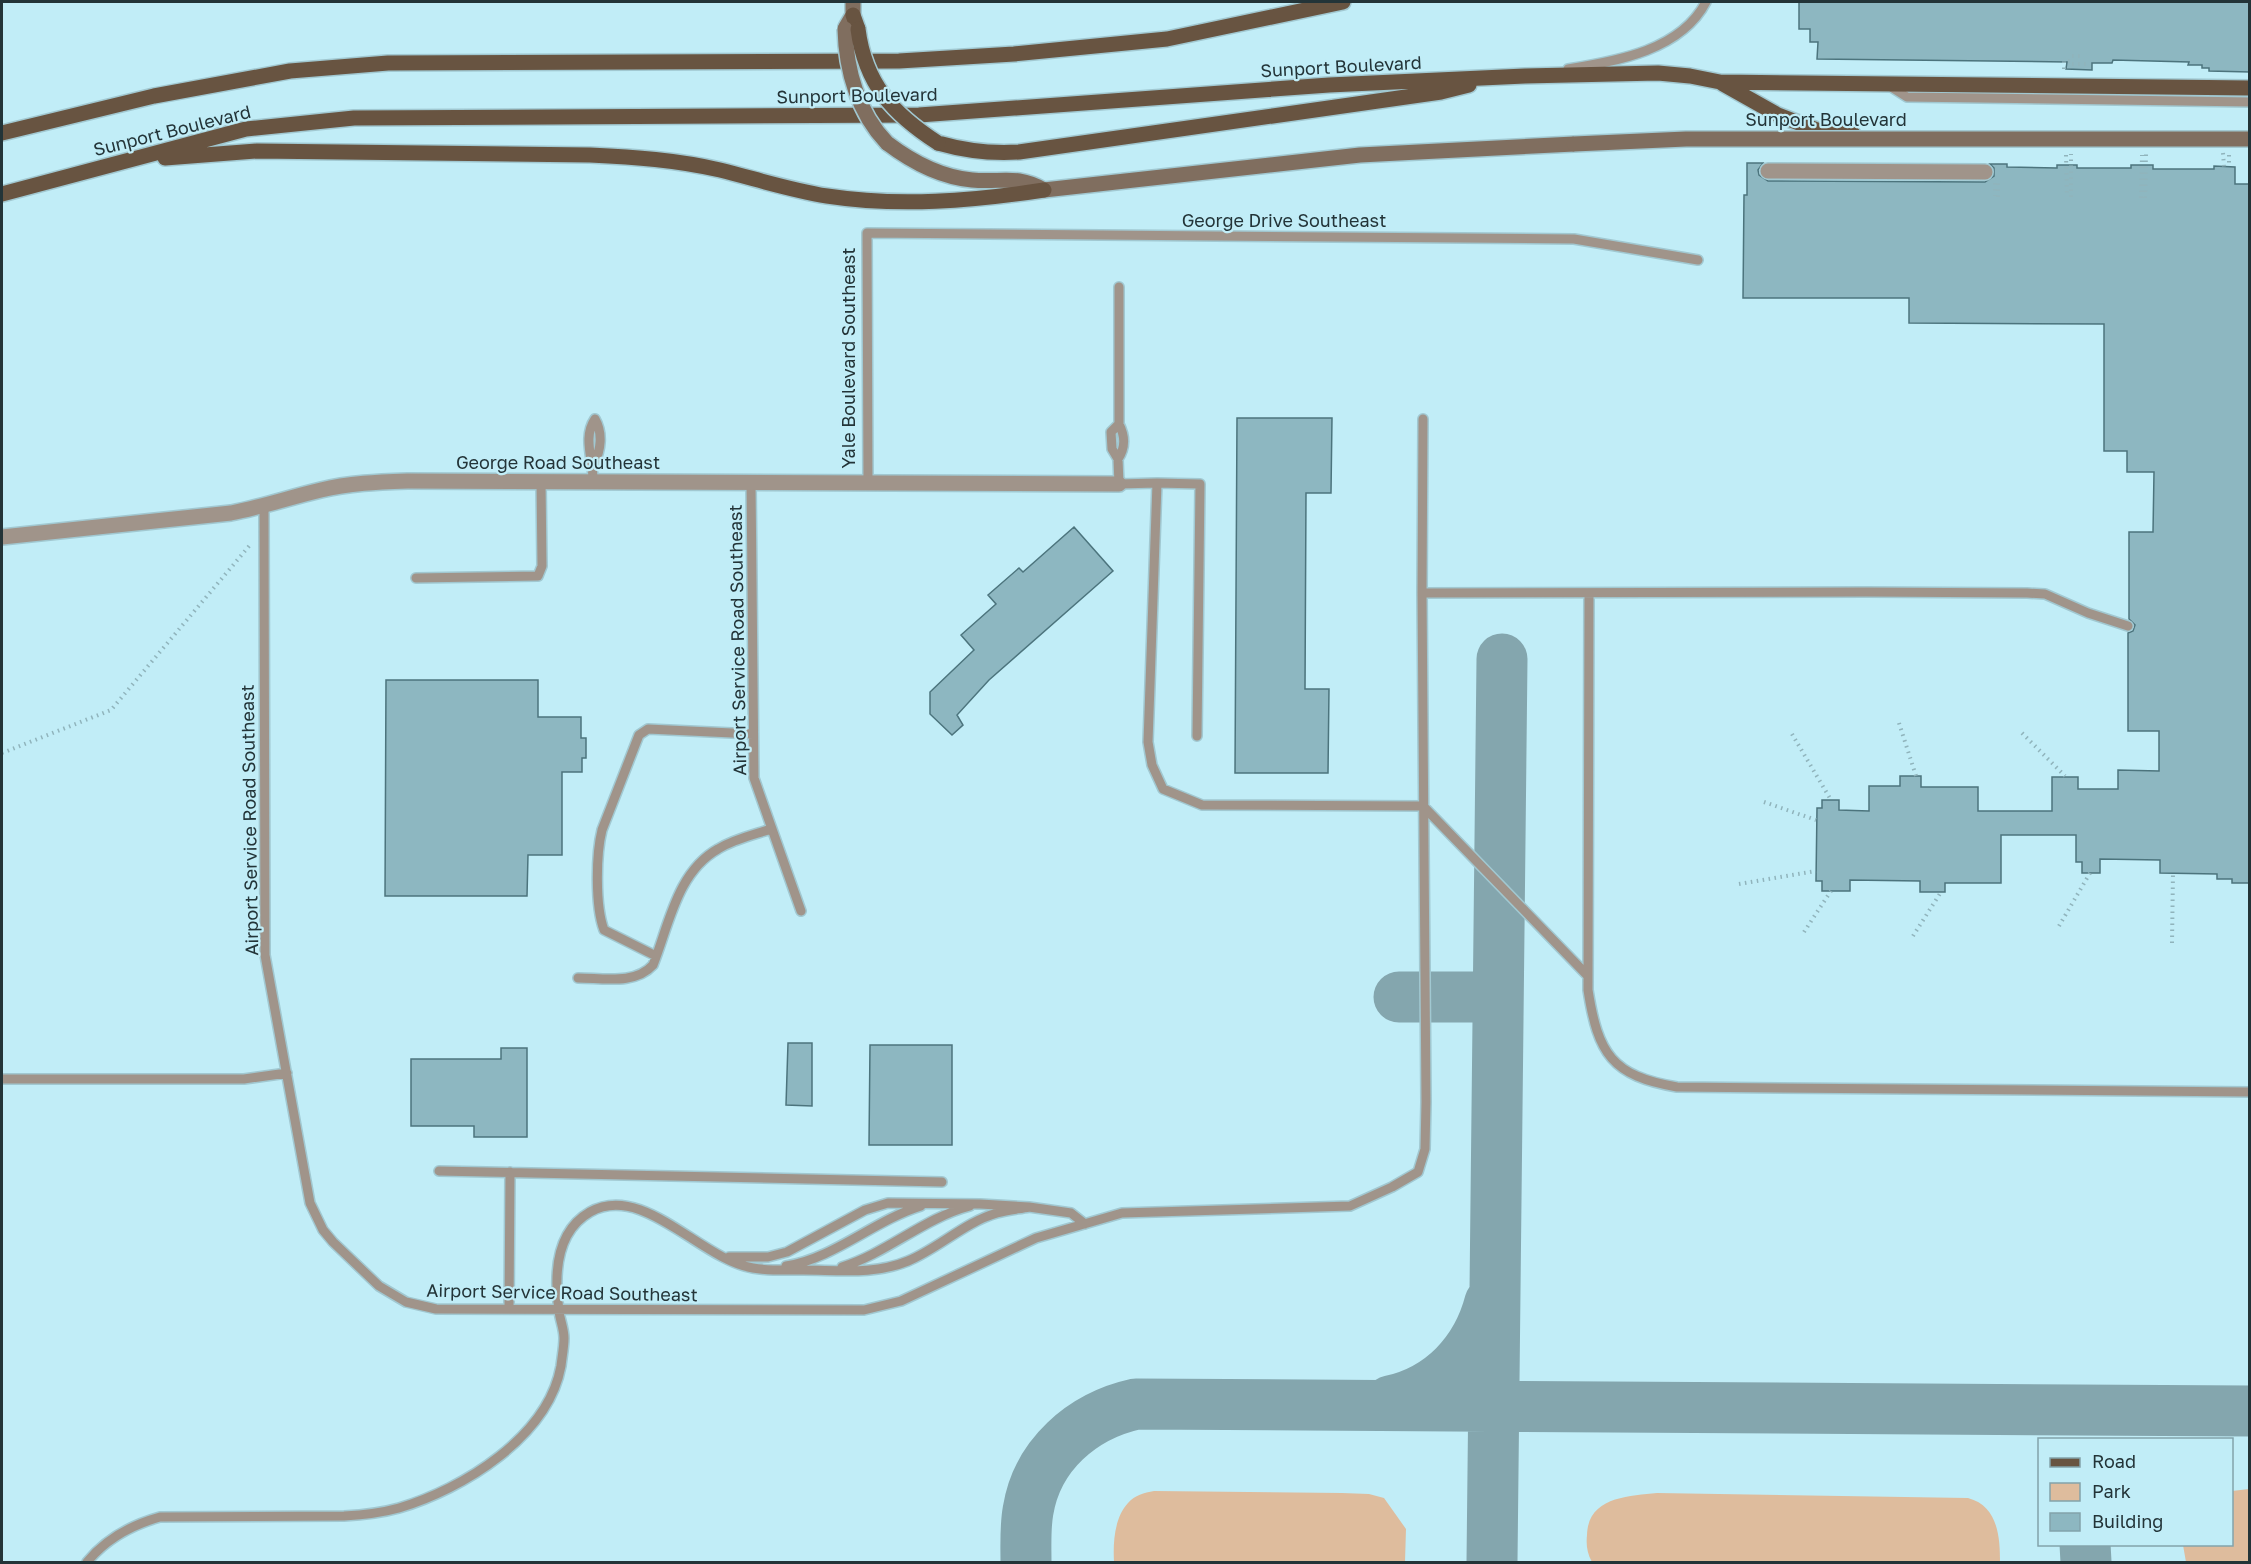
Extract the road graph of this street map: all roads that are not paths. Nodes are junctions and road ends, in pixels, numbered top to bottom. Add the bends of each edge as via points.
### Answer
1 (1343, 2) edge
2 (1698, 2) edge
3 (1706, 2) edge
4 (852, 19) edge
5 (1693, 21) junction
6 (1505, 76) junction
7 (1525, 76) junction
8 (1720, 82) junction
9 (1886, 84) junction
10 (2250, 88) edge
11 (2250, 102) edge
12 (2, 133) edge
13 (2250, 136) edge
14 (126, 161) junction
15 (1768, 171) dead end
16 (1985, 172) dead end
17 (1044, 190) junction
18 (2, 194) edge
19 (867, 233) joint
20 (1698, 260) dead end
21 (1119, 287) dead end
22 (1423, 420) dead end
23 (594, 464) dead end
24 (541, 482) junction
25 (593, 482) junction
26 (751, 483) junction
27 (868, 483) junction
28 (1157, 483) junction
29 (1119, 484) junction
30 (264, 507) junction
31 (2, 537) edge
32 (416, 578) dead end
33 (1422, 593) junction
34 (1589, 594) junction
35 (2128, 626) dead end
36 (753, 734) junction
37 (1197, 736) dead end
38 (1423, 806) junction
39 (771, 829) junction
40 (801, 911) dead end
41 (656, 956) junction
42 (1587, 975) junction
43 (578, 978) dead end
44 (287, 1073) junction
45 (2, 1079) edge
46 (2250, 1092) edge
47 (439, 1171) dead end
48 (510, 1172) junction
49 (942, 1182) dead end
50 (931, 1203) junction
51 (980, 1204) junction
52 (1029, 1207) junction
53 (1085, 1224) junction
54 (721, 1256) junction
55 (766, 1269) junction
56 (828, 1270) junction
57 (509, 1309) junction
58 (559, 1310) junction
59 (87, 1563) edge

1 - 12 main road, Sunport Boulevard via 1167,39 1014,54 899,61 388,63 290,72 154,96
2 - 5 lane
3 - 5 lane
4 - 6 main road, bridge via 865,61 882,94 908,123 938,143 980,153 1019,152 1441,92
4 - 17 main road, bridge via 848,65 853,84 865,111 888,143 908,159 950,176 1020,180
5 - 7 lane via 1666,43 1652,48 1587,66
6 - 7 main road, Sunport Boulevard
6 - 14 main road, Sunport Boulevard via 919,115 354,118 246,129
7 - 8 main road, Sunport Boulevard via 1658,73
8 - 9 main road, Sunport Boulevard
8 - 13 main road, Sunport Boulevard via 1778,115 1817,130 1859,134
9 - 10 main road, Sunport Boulevard
9 - 11 lane via 1907,97
13 - 17 main road, Sunport Boulevard, bridge via 1686,139 1574,144 1360,156
14 - 17 main road via 257,151 590,154 691,164 794,190 861,200 932,202
14 - 18 main road, Sunport Boulevard
15 - 16 street
19 - 20 lane, George Drive Southeast via 1575,238
19 - 27 lane, Yale Boulevard Southeast
21 - 29 lane via 1119,424 1124,450 1118,459
22 - 33 lane, Airport Service Road Southeast
23 - 25 lane
24 - 25 street, George Road Southeast
24 - 30 street, George Road Southeast via 376,482 321,490
24 - 32 lane via 542,566 538,576
25 - 26 street, George Road Southeast
26 - 27 street, George Road Southeast
26 - 36 lane, Airport Service Road Southeast
27 - 29 street, George Road Southeast
28 - 29 lane
28 - 37 lane via 1200,484
28 - 38 lane via 1148,742 1152,765 1163,789 1202,805
30 - 31 street, George Road Southeast
30 - 44 lane, Airport Service Road Southeast via 264,930 267,968
33 - 34 lane
33 - 38 lane, Airport Service Road Southeast
34 - 35 lane via 2045,594
34 - 42 lane
36 - 39 lane, Airport Service Road Southeast via 754,778
36 - 41 lane via 648,729 639,735 598,845 598,916 604,930
38 - 42 lane
38 - 53 lane, Airport Service Road Southeast via 1425,1149 1418,1172 1350,1206 1122,1213
39 - 40 lane, Airport Service Road Southeast
39 - 41 lane via 719,848 695,867
41 - 43 lane via 653,965 638,976
42 - 46 lane via 1592,1020 1616,1065 1651,1082 1677,1087
44 - 45 lane via 244,1079
44 - 57 lane, Airport Service Road Southeast via 310,1203 333,1242 379,1286 406,1302 436,1309
47 - 48 lane
48 - 49 lane
48 - 57 lane
50 - 51 lane
50 - 54 lane via 888,1203 871,1208 787,1252 768,1257
50 - 55 lane via 884,1221 813,1259
51 - 52 lane
51 - 56 lane via 937,1219 863,1260
52 - 53 lane via 1071,1213
52 - 56 lane via 982,1218 909,1261 890,1267 873,1271
53 - 58 lane, Airport Service Road Southeast via 1036,1238 901,1301 873,1309
54 - 55 lane via 741,1266
54 - 58 lane via 644,1210 604,1206 581,1218 564,1238 558,1262
55 - 56 lane
57 - 58 lane, Airport Service Road Southeast
58 - 59 lane via 564,1336 561,1365 556,1387 544,1409 511,1446 453,1486 424,1500 373,1514 160,1517 114,1537

